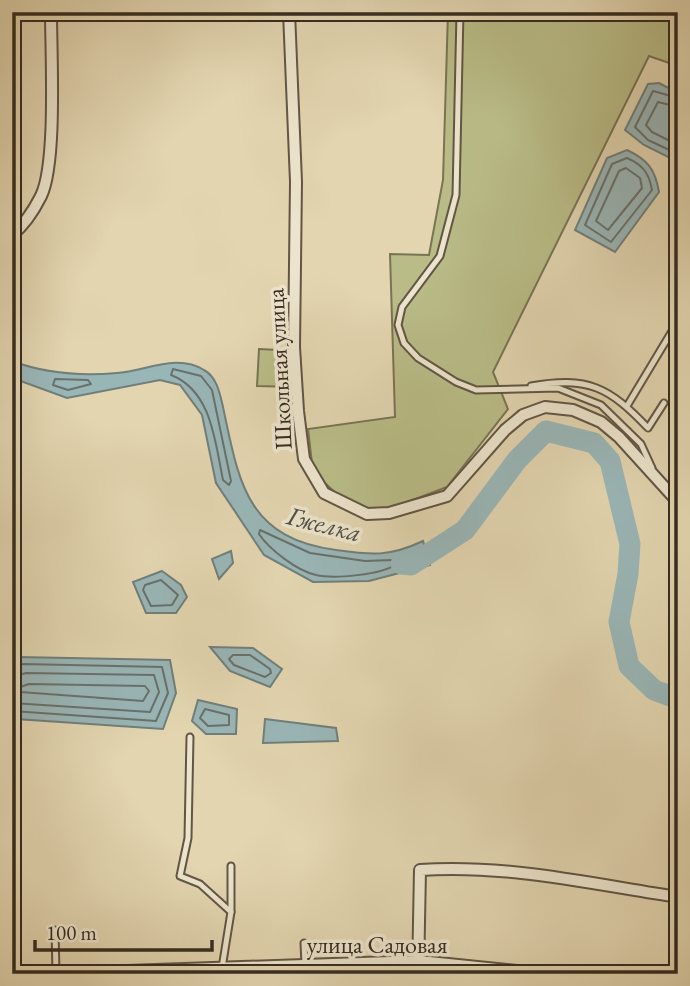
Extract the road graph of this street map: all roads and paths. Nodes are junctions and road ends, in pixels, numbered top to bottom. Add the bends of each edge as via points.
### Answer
1 (51, 12) edge
2 (289, 12) edge
3 (460, 12) edge
4 (12, 235) edge
5 (678, 321) edge
6 (511, 389) junction
7 (664, 403) dead end
8 (627, 406) junction
9 (660, 483) junction
10 (678, 502) edge
11 (190, 737) dead end
12 (231, 866) dead end
13 (678, 897) edge
14 (231, 912) junction
15 (55, 930) dead end
16 (304, 943) dead end
17 (419, 961) junction
18 (305, 965) junction
19 (222, 968) junction
20 (242, 971) edge
21 (57, 973) edge
22 (40, 974) edge
23 (418, 974) edge
24 (546, 974) edge

1 - 4 street via 50,157 42,194
2 - 9 street, Школьная улица via 298,411 304,459 324,493 367,514 389,513 447,496 505,430 523,415 545,407 573,410 601,422
3 - 6 lane via 456,195 440,256 402,307 398,325 404,343 418,358 456,383 476,390
5 - 8 lane
6 - 8 lane via 565,380 587,385
6 - 9 lane via 558,388 601,405 641,444
7 - 8 lane via 648,428
9 - 10 street, Школьная улица
11 - 14 lane via 188,838 180,876 200,884
12 - 14 lane
13 - 17 street via 505,870 420,870
14 - 19 lane
15 - 21 lane
16 - 18 lane
17 - 18 street, улица Садовая
17 - 23 street
17 - 24 street, улица Садовая
18 - 20 street, улица Садовая
19 - 20 street, улица Садовая
19 - 21 street, улица Садовая
21 - 22 street, улица Садовая

